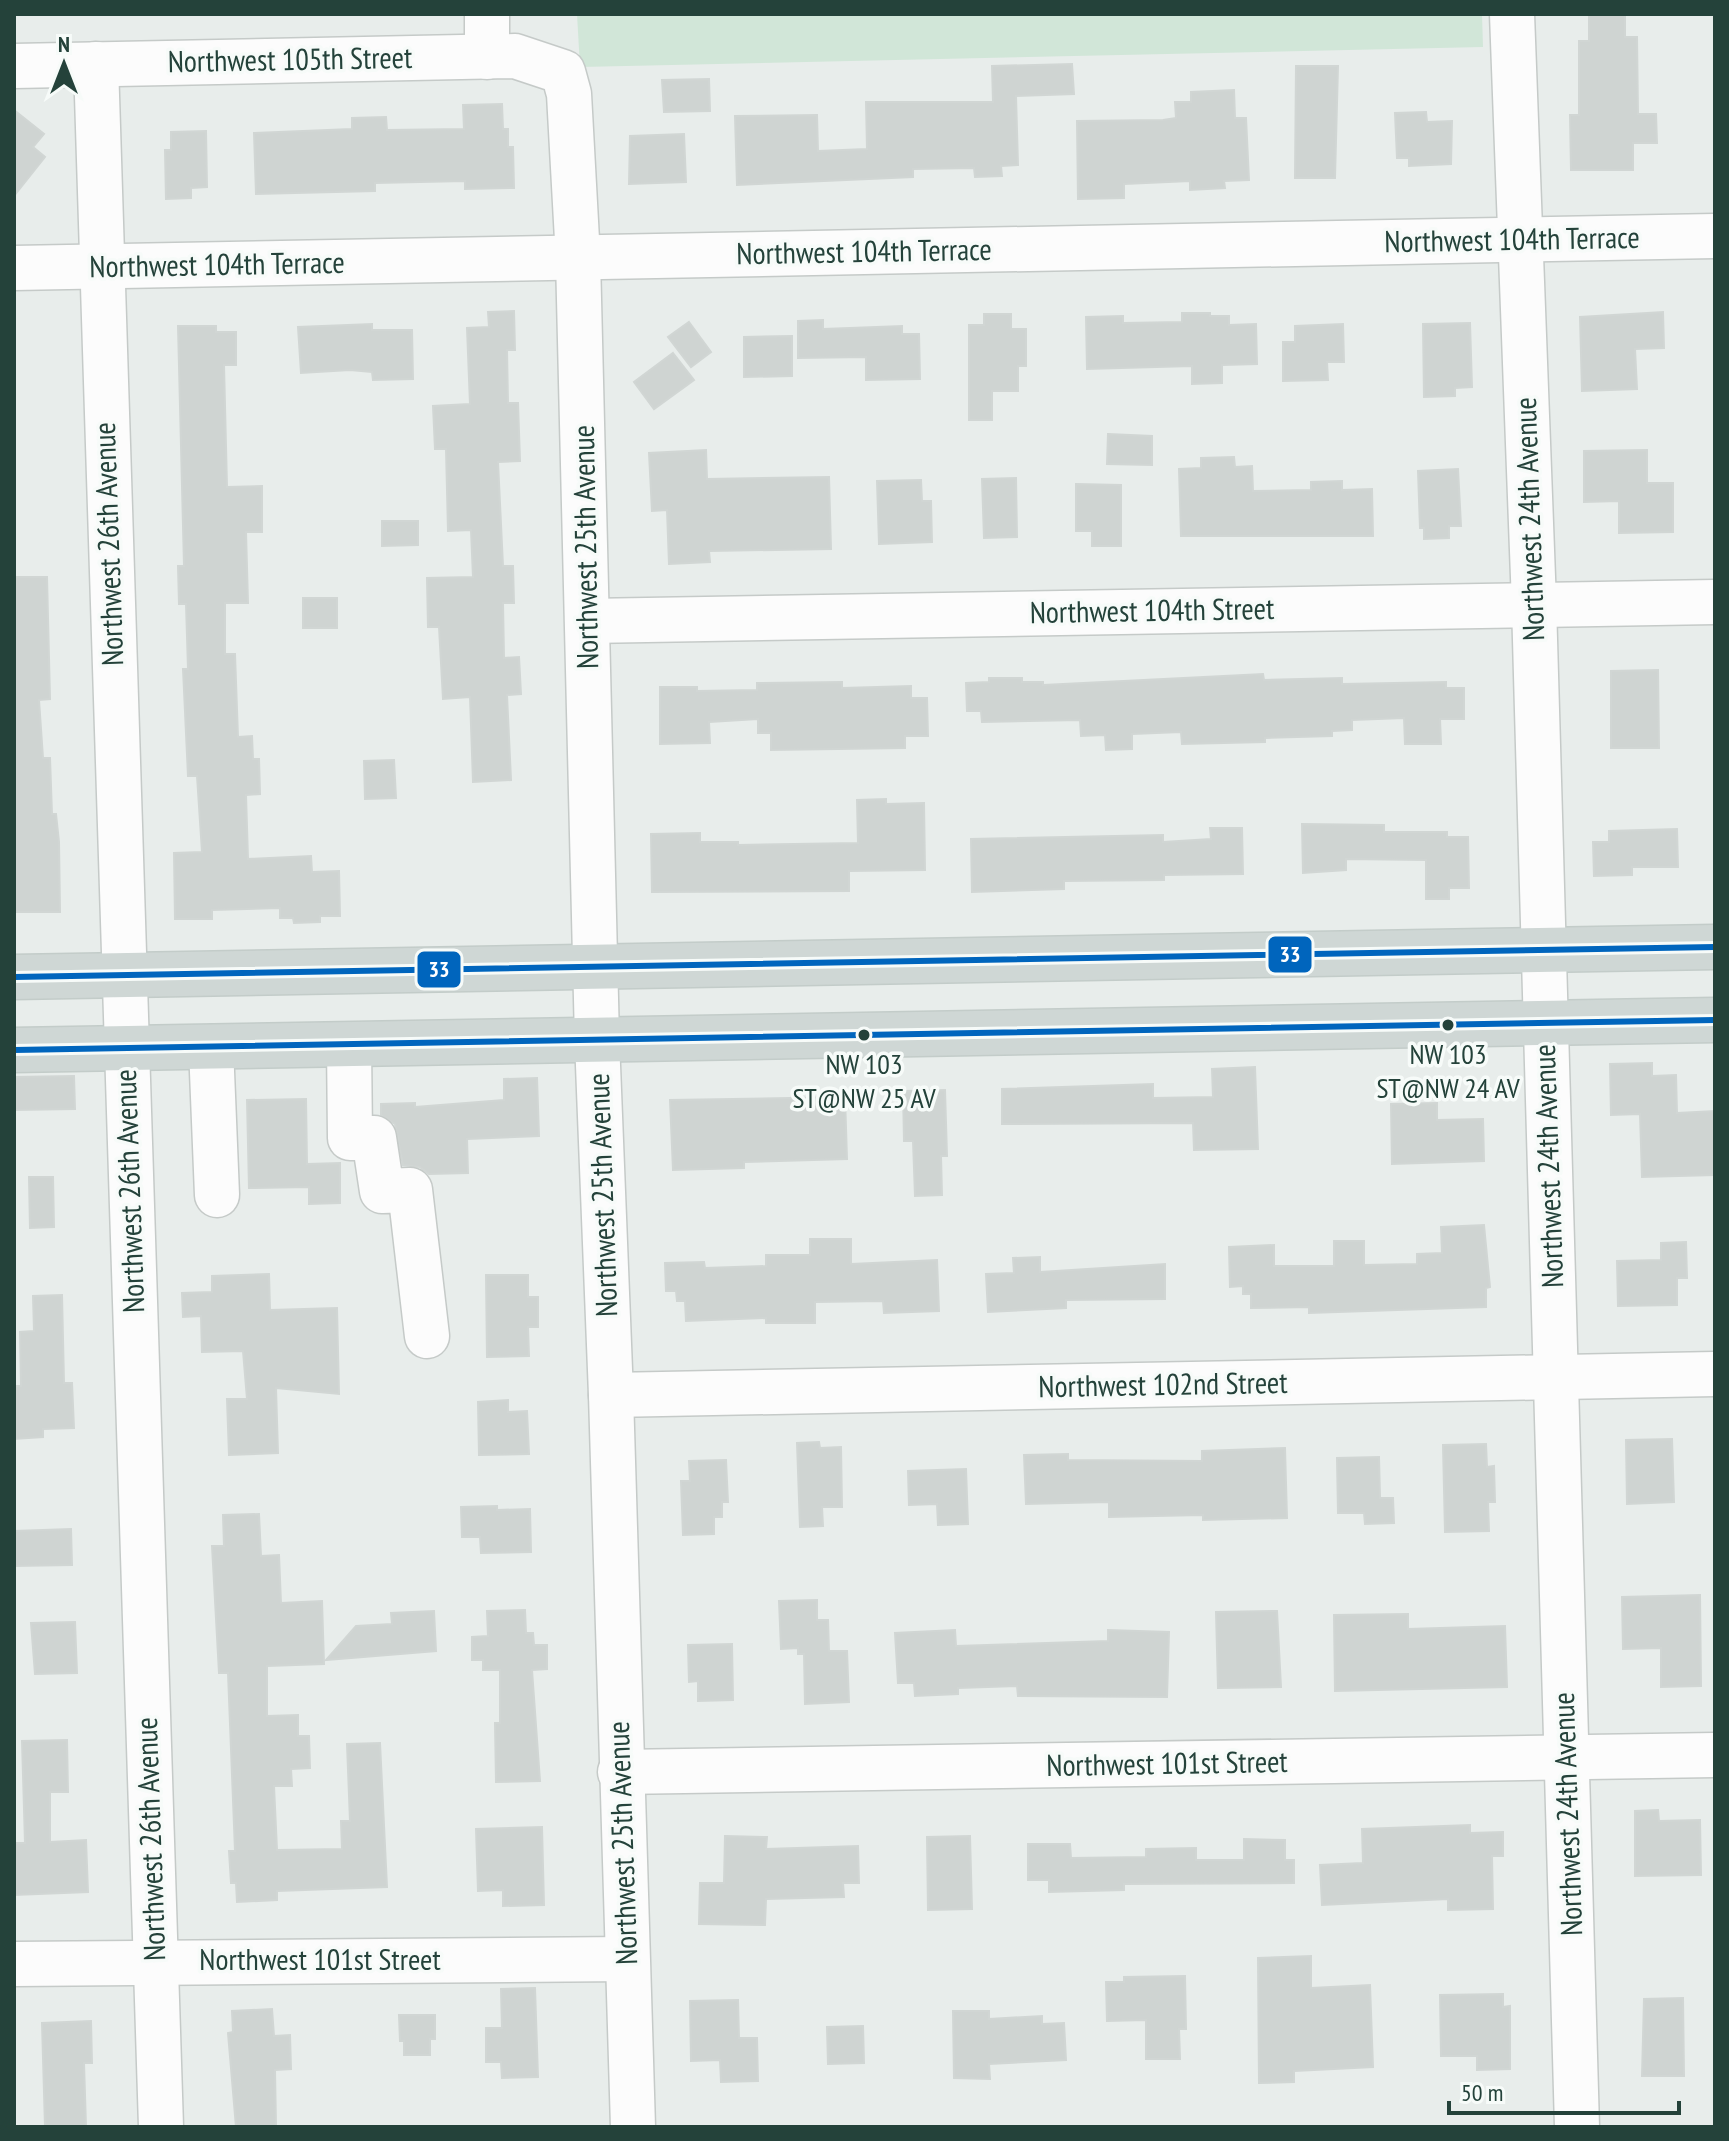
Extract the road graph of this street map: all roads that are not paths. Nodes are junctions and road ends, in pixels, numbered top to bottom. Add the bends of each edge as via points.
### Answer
1 (1512, 14) edge
2 (487, 35) edge
3 (96, 64) junction
4 (14, 66) edge
5 (563, 72) joint
6 (1715, 236) edge
7 (1519, 240) junction
8 (578, 258) junction
9 (100, 267) junction
10 (14, 268) edge
11 (1715, 602) edge
12 (1534, 604) junction
13 (588, 621) junction
14 (1715, 947) edge
15 (1542, 951) junction
16 (595, 965) junction
17 (123, 975) junction
18 (14, 977) edge
19 (1715, 1020) edge
20 (1543, 1022) junction
21 (597, 1040) junction
22 (349, 1045) junction
23 (211, 1047) junction
24 (125, 1048) junction
25 (14, 1050) edge
26 (217, 1195) dead end
27 (427, 1336) dead end
28 (1715, 1374) edge
29 (1556, 1377) junction
30 (611, 1395) junction
31 (1715, 1755) edge
32 (1567, 1758) junction
33 (620, 1772) junction
34 (627, 1959) junction
35 (155, 1961) junction
36 (14, 1964) edge
37 (161, 2127) edge
38 (633, 2127) edge
39 (1577, 2127) edge

1 - 7 street, Northwest 24th Avenue
2 - 3 street, Northwest 105th Street
2 - 5 street, Northwest 105th Street via 515,56
3 - 4 street, Northwest 105th Street
3 - 9 street, Northwest 26th Avenue
5 - 8 street, Northwest 25th Avenue via 569,94
6 - 7 street, Northwest 104th Terrace
7 - 8 street, Northwest 104th Terrace
7 - 12 street, Northwest 24th Avenue
8 - 9 street, Northwest 104th Terrace
8 - 13 street, Northwest 25th Avenue
9 - 10 street, Northwest 104th Terrace
9 - 17 street, Northwest 26th Avenue
11 - 12 street, Northwest 104th Street
12 - 13 street, Northwest 104th Street
12 - 15 street, Northwest 24th Avenue
13 - 16 street, Northwest 25th Avenue
14 - 15 main road
15 - 16 main road
15 - 20 street, Northwest 24th Avenue
16 - 17 main road
16 - 21 street, Northwest 25th Avenue
17 - 18 main road
17 - 24 street, Northwest 26th Avenue
19 - 20 main road
20 - 21 main road
20 - 29 street, Northwest 24th Avenue
21 - 22 main road
21 - 30 street, Northwest 25th Avenue
22 - 23 main road
22 - 27 street via 350,1138 374,1138 382,1191 410,1190
23 - 24 main road
23 - 26 street
24 - 25 main road
24 - 35 street, Northwest 26th Avenue
28 - 29 street, Northwest 102nd Street
29 - 30 street, Northwest 102nd Street
29 - 32 street, Northwest 24th Avenue
30 - 33 street, Northwest 25th Avenue
31 - 32 street, Northwest 101st Street
32 - 33 street, Northwest 101st Street
32 - 39 street, Northwest 24th Avenue
33 - 34 street, Northwest 25th Avenue
34 - 35 street, Northwest 101st Street
34 - 38 street, Northwest 25th Avenue
35 - 36 street, Northwest 101st Street
35 - 37 street, Northwest 26th Avenue

